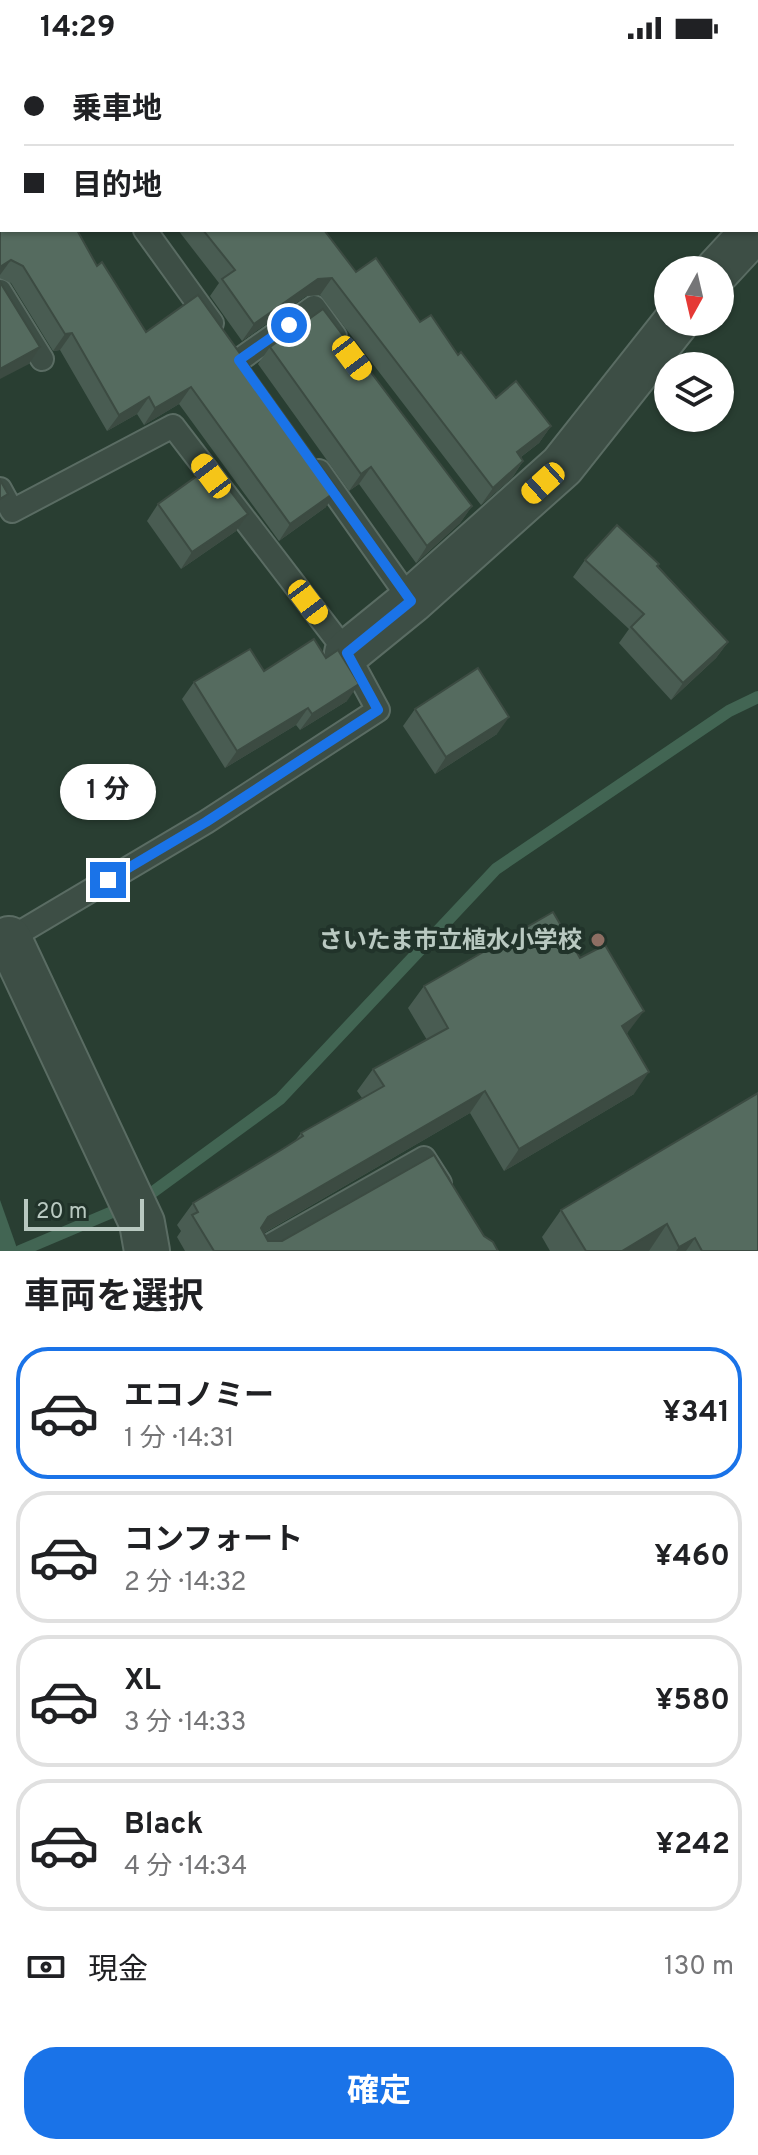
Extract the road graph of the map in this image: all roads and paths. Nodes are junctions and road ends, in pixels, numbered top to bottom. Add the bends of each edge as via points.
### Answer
1 (146, 232) edge
2 (752, 232) edge
3 (731, 256) edge
4 (0, 291) edge
5 (665, 336) edge
6 (352, 358) edge
7 (42, 359) edge
8 (303, 449) edge
9 (0, 489) edge
10 (411, 601) junction
11 (347, 653) junction
12 (9, 939) joint
13 (449, 1198) edge
14 (147, 1251) edge
15 (260, 1251) edge

1 - 6 lane via 244,367 314,307
2 - 3 street
4 - 7 lane
5 - 10 street via 562,466 481,528
8 - 10 lane
9 - 11 lane via 12,511 173,426
10 - 11 street
11 - 12 lane via 378,710 206,822
12 - 14 street via 142,1223
13 - 15 lane via 424,1158

